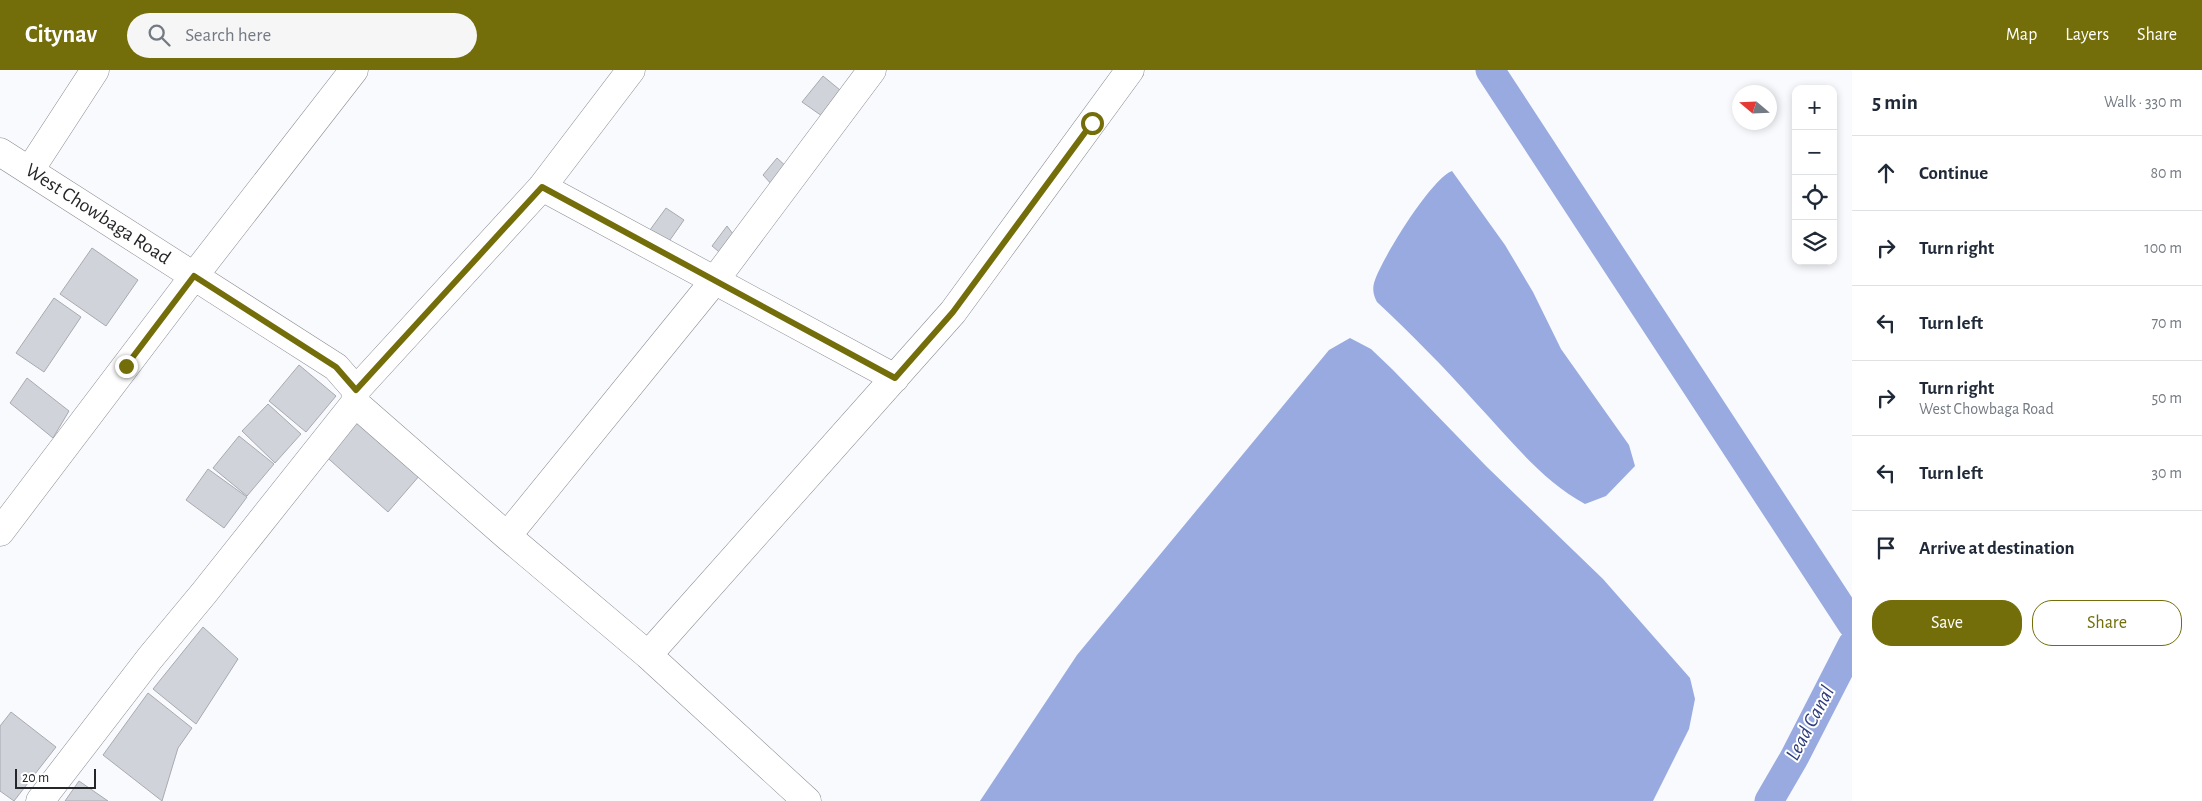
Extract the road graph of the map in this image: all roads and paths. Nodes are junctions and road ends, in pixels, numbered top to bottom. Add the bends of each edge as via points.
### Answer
1 (95, 70) edge
2 (354, 70) edge
3 (632, 70) edge
4 (872, 70) edge
5 (1130, 70) edge
6 (0, 152) edge
7 (30, 170) junction
8 (542, 187) junction
9 (194, 276) junction
10 (715, 280) junction
11 (895, 378) junction
12 (355, 396) junction
13 (0, 532) edge
14 (507, 536) junction
15 (648, 655) junction
16 (40, 801) edge
17 (807, 801) edge

1 - 7 street
2 - 9 street
3 - 8 street
4 - 10 street
5 - 11 street via 953,312
6 - 7 street, West Chowbaga Road
7 - 9 street, West Chowbaga Road
8 - 10 street
8 - 12 street
9 - 12 street, West Chowbaga Road via 336,367
9 - 13 street
10 - 11 street
10 - 14 street
11 - 15 street
12 - 14 street, West Chowbaga Road
12 - 16 street
14 - 15 street, West Chowbaga Road
15 - 17 street, West Chowbaga Road

